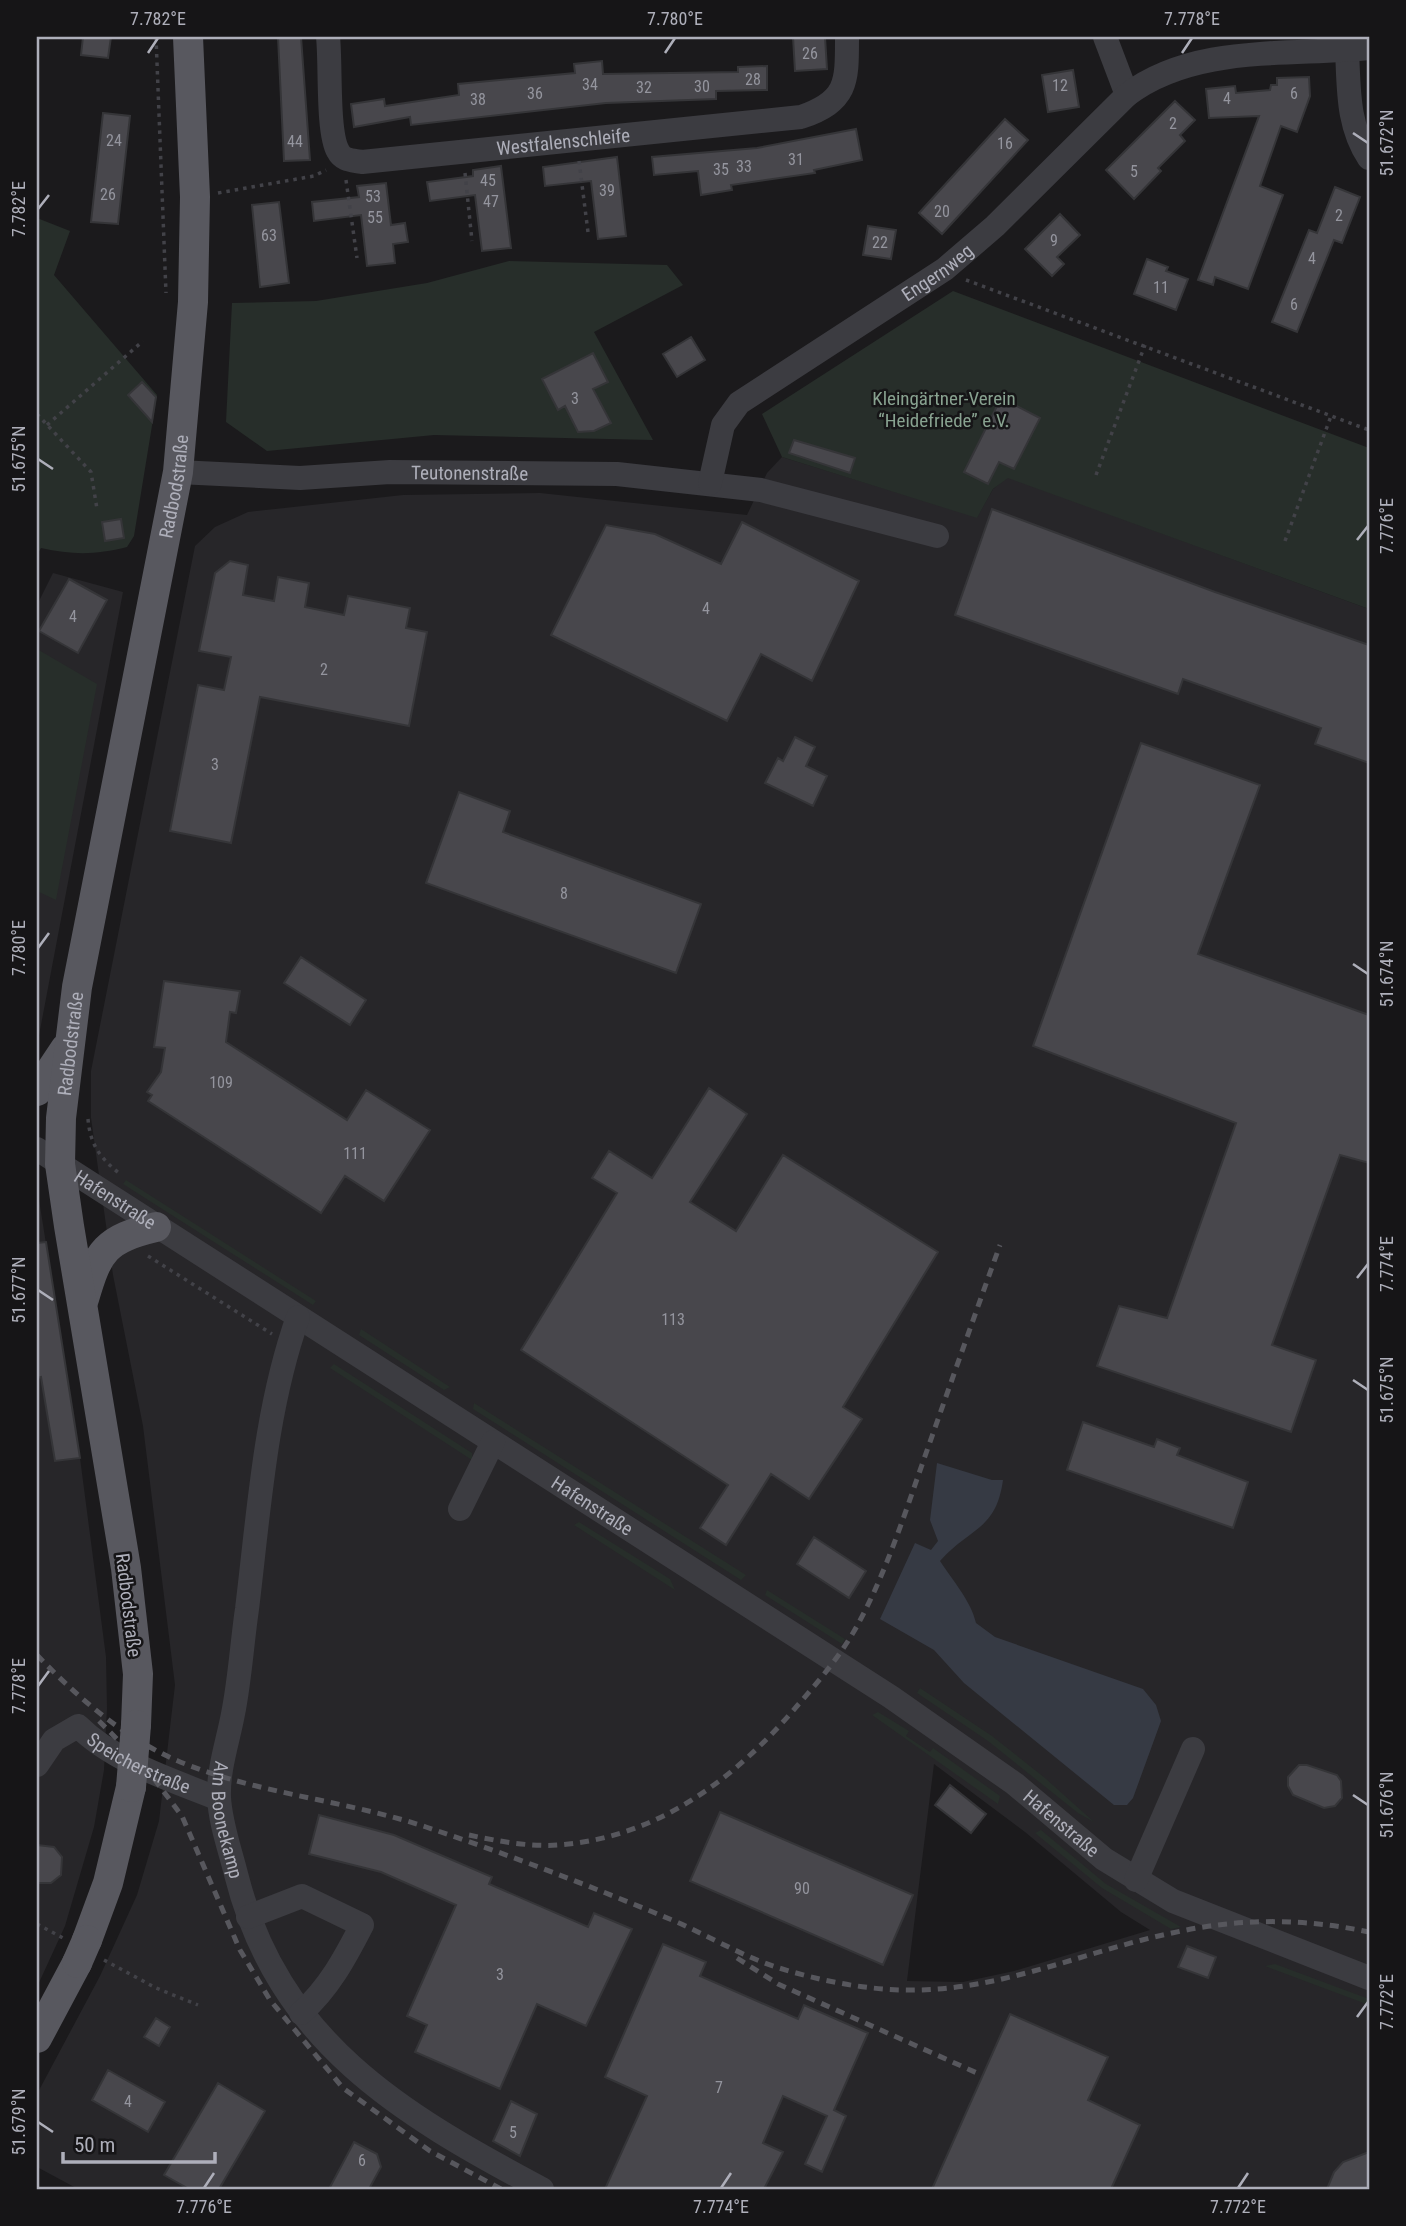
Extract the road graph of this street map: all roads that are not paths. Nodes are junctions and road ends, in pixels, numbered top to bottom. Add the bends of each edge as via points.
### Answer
1 (188, 37) edge
2 (328, 37) edge
3 (847, 37) edge
4 (1105, 37) edge
5 (1358, 49) edge
6 (1128, 96) junction
7 (1369, 158) edge
8 (178, 472) junction
9 (710, 483) junction
10 (937, 536) dead end
11 (69, 1043) junction
12 (37, 1091) edge
13 (48, 1156) edge
14 (156, 1227) junction
15 (82, 1306) junction
16 (298, 1317) junction
17 (493, 1442) junction
18 (460, 1508) dead end
19 (1193, 1749) dead end
20 (37, 1765) edge
21 (219, 1799) junction
22 (1136, 1880) junction
23 (248, 1917) junction
24 (1369, 1978) edge
25 (302, 2013) junction
26 (37, 2038) edge
27 (542, 2189) edge

1 - 8 main road, Radbodstraße via 195,197 190,346
2 - 3 street, Westfalenschleife via 338,151 345,159 362,162 801,117 819,111 840,94 846,82
4 - 6 street
5 - 6 street, Engernweg via 1233,57 1182,67 1151,78
5 - 7 street via 1349,103 1354,130
6 - 9 street, Engernweg via 946,269 739,403 723,425
8 - 9 street, Teutonenstraße via 300,478 390,471 600,473
8 - 11 main road, Radbodstraße
9 - 10 street, Teutonenstraße via 761,490
11 - 12 main road
11 - 13 main road, Radbodstraße via 61,1118
13 - 14 street, Hafenstraße
13 - 15 main road, Radbodstraße
14 - 15 main road via 122,1237 105,1248
14 - 16 street, Hafenstraße
15 - 26 main road, Radbodstraße, bridge via 126,1568 138,1674 136,1725 131,1787 108,1883 83,1951
16 - 17 street, Hafenstraße
16 - 21 street, Am Boonekamp via 268,1442
17 - 18 street
17 - 22 street, Hafenstraße via 891,1697 1015,1784 1081,1841
19 - 22 street
20 - 21 street, Speicherstraße via 54,1740 78,1726 92,1740 146,1768
21 - 23 street, Am Boonekamp
22 - 24 street, Hafenstraße via 1201,1915
23 - 25 street, Am Boonekamp via 282,1989
23 - 25 street via 302,1896 362,1925 320,1996
25 - 27 street, Am Boonekamp via 328,2046 406,2111

